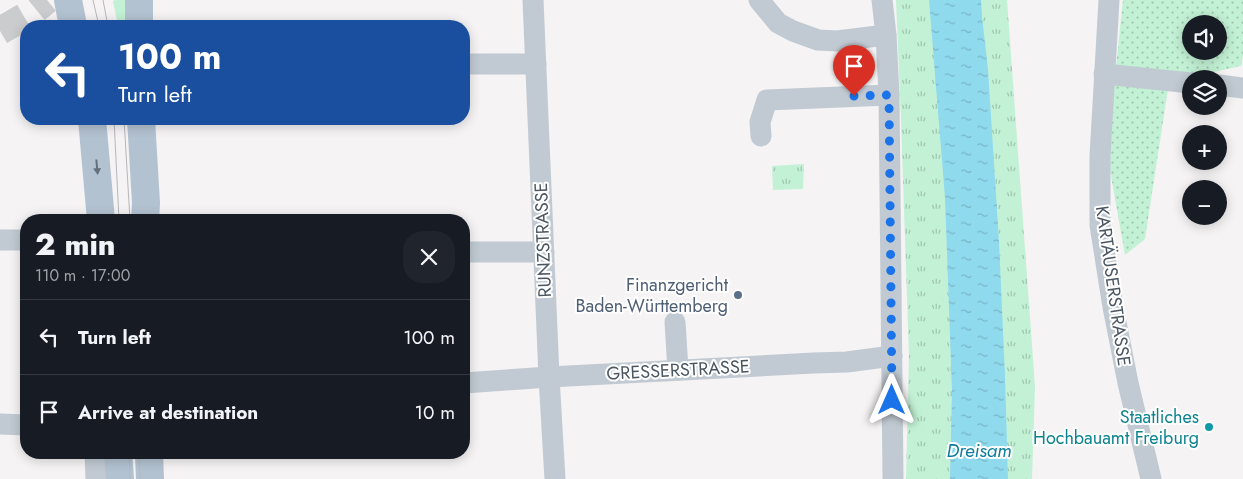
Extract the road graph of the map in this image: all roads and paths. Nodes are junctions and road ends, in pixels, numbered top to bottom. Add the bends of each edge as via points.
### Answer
1 (68, 0) edge
2 (139, 0) edge
3 (533, 0) edge
4 (759, 0) edge
5 (882, 0) edge
6 (1109, 0) edge
7 (73, 20) edge
8 (138, 20) edge
9 (886, 35) junction
10 (470, 64) edge
11 (536, 64) junction
12 (1104, 74) junction
13 (1182, 82) edge
14 (1227, 86) edge
15 (1242, 88) edge
16 (889, 95) junction
17 (93, 125) edge
18 (141, 125) edge
19 (761, 136) dead end
20 (100, 214) edge
21 (145, 214) edge
22 (0, 240) edge
23 (20, 240) edge
24 (470, 252) edge
25 (544, 252) junction
26 (675, 322) dead end
27 (892, 356) junction
28 (678, 370) junction
29 (549, 377) junction
30 (470, 383) edge
31 (0, 424) edge
32 (20, 425) edge
33 (95, 459) edge
34 (119, 459) edge
35 (150, 459) edge
36 (96, 479) edge
37 (120, 479) edge
38 (150, 479) edge
39 (554, 479) edge
40 (893, 479) edge
41 (1151, 479) edge

1 - 7 main road
2 - 8 main road
3 - 11 street, RUNZSTRASSE
4 - 9 street via 778,23 818,40
5 - 9 street
6 - 12 street, KARTÄUSERSTRASSE
9 - 16 street
10 - 11 street
11 - 25 street, RUNZSTRASSE
12 - 13 street
12 - 41 street, KARTÄUSERSTRASSE via 1100,224 1128,383
14 - 15 street
16 - 19 street via 767,100 760,122
16 - 27 street
17 -> 20 main road
18 - 21 main road
22 - 23 street
24 - 25 street
25 - 29 street, RUNZSTRASSE
26 - 28 street
27 - 28 street, GRESSERSTRASSE via 847,362
27 - 40 street
28 - 29 street, GRESSERSTRASSE
29 - 30 street, GRESSERSTRASSE
29 - 39 street, RUNZSTRASSE
31 - 32 street
33 - 36 street
34 - 37 main road
35 - 38 main road

